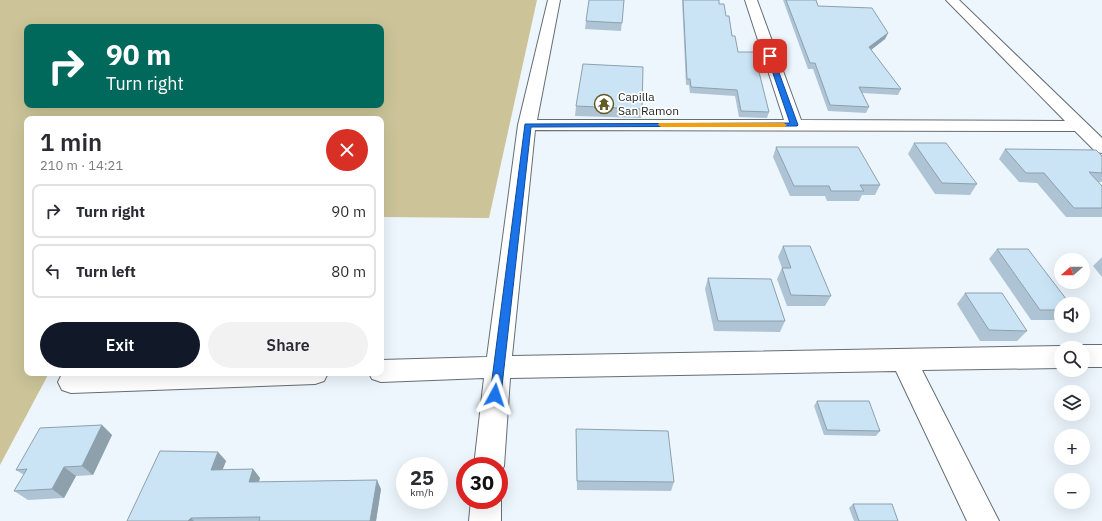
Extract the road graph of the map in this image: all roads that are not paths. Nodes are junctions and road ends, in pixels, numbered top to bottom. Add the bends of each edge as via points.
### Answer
1 (554, 0) edge
2 (751, 0) edge
3 (952, 0) edge
4 (527, 125) junction
5 (794, 125) junction
6 (1079, 126) junction
7 (1102, 148) edge
8 (1054, 356) edge
9 (1090, 356) edge
10 (1102, 356) edge
11 (903, 359) junction
12 (498, 366) junction
13 (384, 371) edge
14 (234, 376) edge
15 (71, 382) dead end
16 (490, 457) edge
17 (485, 509) edge
18 (484, 521) edge
19 (983, 521) edge

1 - 4 street
2 - 5 street
3 - 6 street
4 - 5 street
4 - 12 street
5 - 6 street
6 - 7 street
8 - 11 street
9 - 10 street
11 - 12 street
11 - 19 street
12 - 13 street
12 - 16 street
14 - 15 street
17 - 18 street

